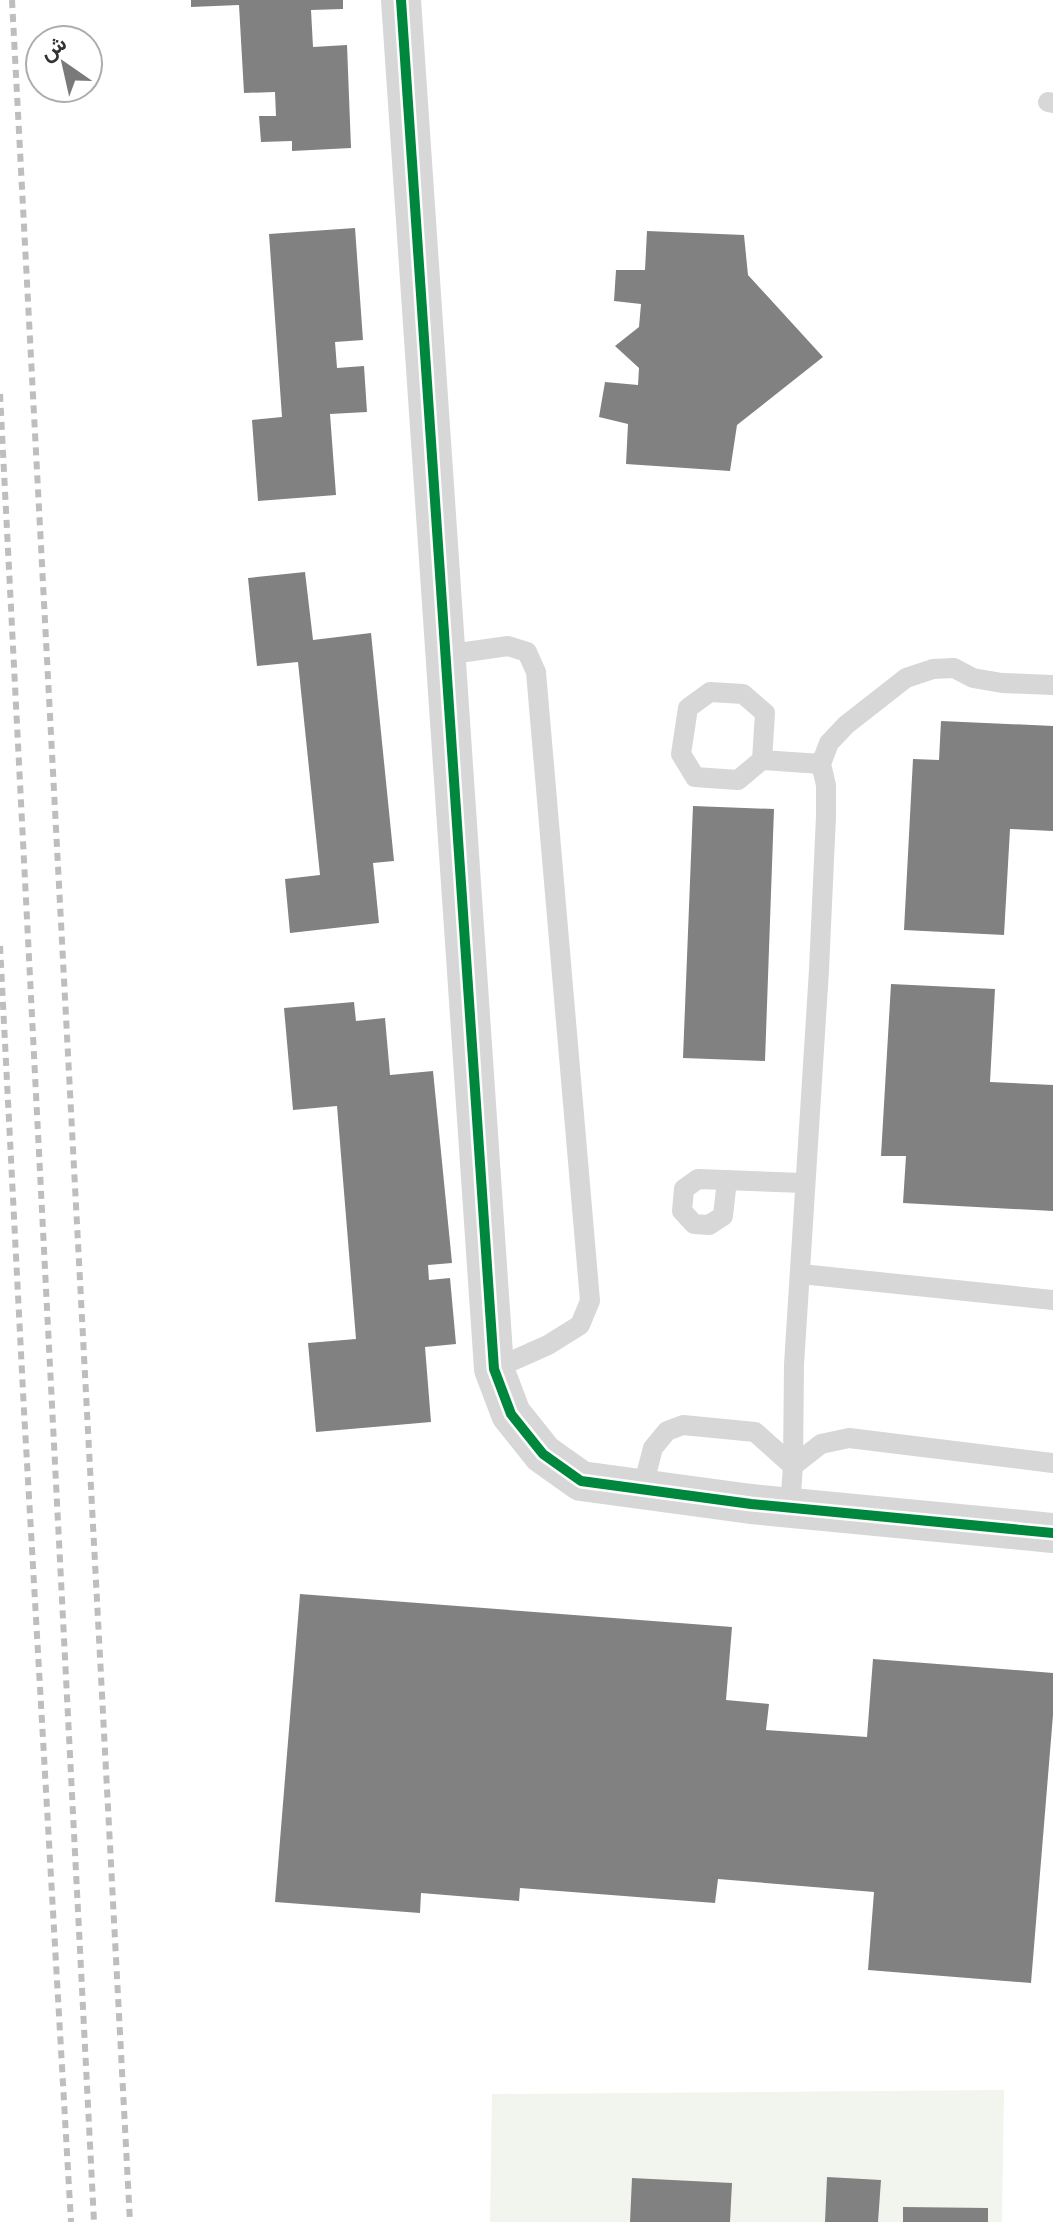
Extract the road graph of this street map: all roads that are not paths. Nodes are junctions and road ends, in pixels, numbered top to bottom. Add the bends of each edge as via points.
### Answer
1 (401, 0) edge
2 (445, 655) junction
3 (1053, 685) edge
4 (762, 760) junction
5 (821, 764) junction
6 (727, 1180) dead end
7 (804, 1183) junction
8 (801, 1274) junction
9 (1053, 1300) edge
10 (494, 1369) junction
11 (1053, 1463) edge
12 (793, 1466) junction
13 (642, 1490) junction
14 (790, 1508) junction
15 (1053, 1533) edge

1 - 2 street
2 - 10 street
2 - 10 lane via 508,646 527,652 536,672 590,1301 580,1325
3 - 5 lane via 1002,683 954,668 906,678 846,725 829,743
4 - 4 lane via 738,780 695,777 681,754 688,708 710,692 743,694 765,713
4 - 5 lane
5 - 7 lane via 826,832
6 - 7 lane
7 - 8 lane
8 - 9 lane
8 - 12 lane
10 - 13 street via 511,1414 543,1454 581,1481
11 - 12 lane via 849,1438 821,1444
12 - 13 lane via 755,1432 683,1425 667,1431 653,1448
12 - 14 lane
13 - 14 street
14 - 15 street

